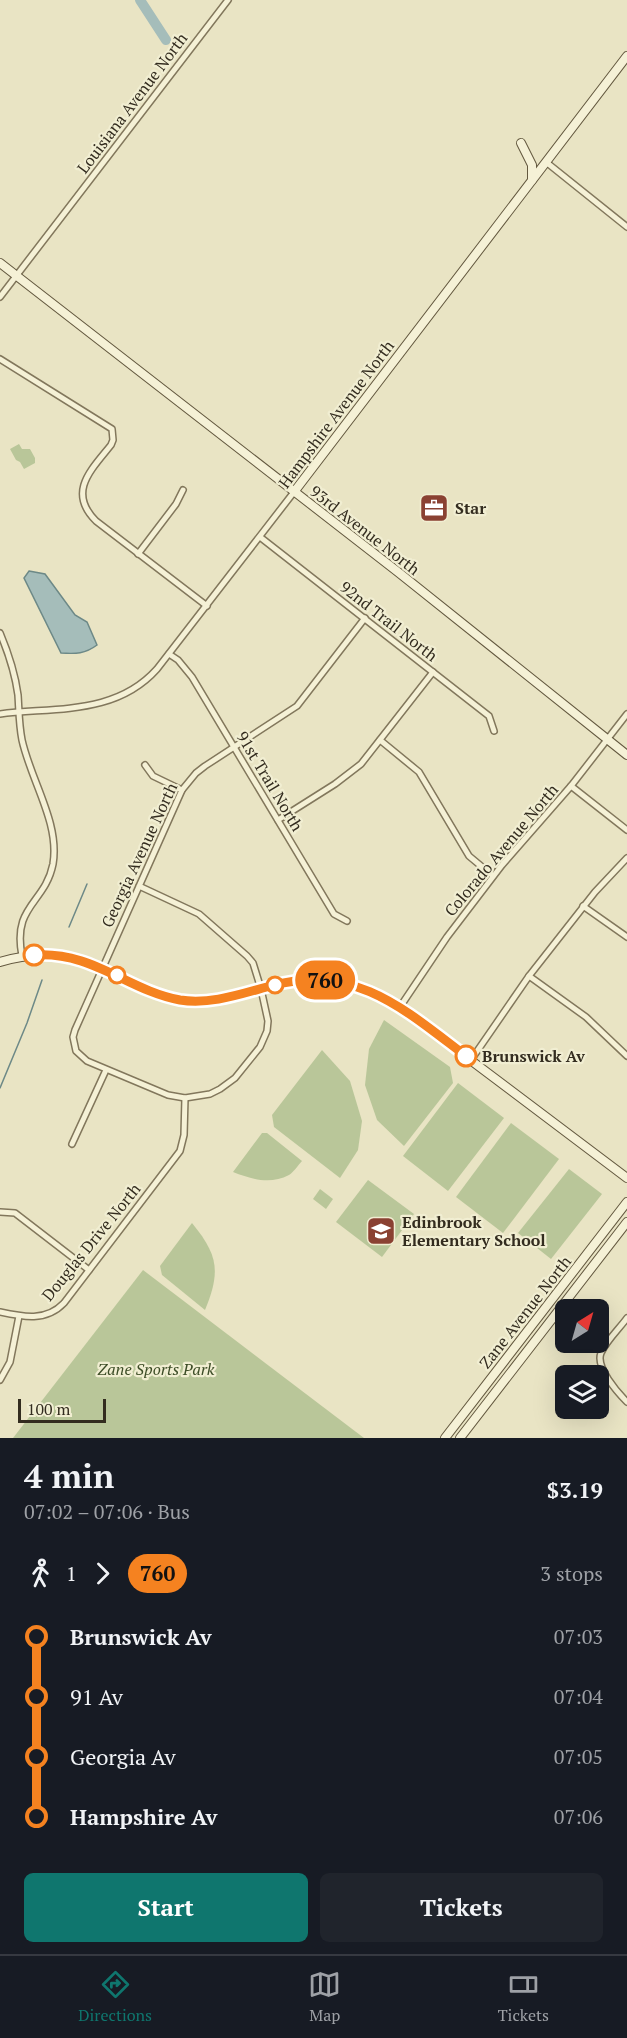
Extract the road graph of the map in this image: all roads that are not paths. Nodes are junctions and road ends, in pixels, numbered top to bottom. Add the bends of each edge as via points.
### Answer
1 (228, 0) edge
2 (627, 56) edge
3 (521, 143) dead end
4 (546, 162) junction
5 (532, 180) junction
6 (627, 227) edge
7 (0, 263) edge
8 (17, 276) junction
9 (0, 297) edge
10 (0, 359) edge
11 (183, 490) dead end
12 (294, 492) junction
13 (260, 537) junction
14 (138, 554) junction
15 (207, 606) junction
16 (365, 618) junction
17 (0, 633) edge
18 (169, 654) junction
19 (433, 672) junction
20 (19, 712) junction
21 (0, 714) edge
22 (627, 714) edge
23 (494, 731) dead end
24 (380, 740) junction
25 (608, 740) junction
26 (234, 747) junction
27 (627, 755) edge
28 (145, 765) dead end
29 (571, 786) junction
30 (182, 790) junction
31 (278, 820) junction
32 (627, 830) edge
33 (627, 858) edge
34 (494, 876) junction
35 (139, 886) junction
36 (583, 906) junction
37 (347, 921) dead end
38 (627, 937) edge
39 (22, 956) junction
40 (0, 962) edge
41 (102, 969) junction
42 (529, 976) junction
43 (261, 989) junction
44 (400, 1007) junction
45 (627, 1056) edge
46 (471, 1060) junction
47 (106, 1070) junction
48 (185, 1098) junction
49 (72, 1144) dead end
50 (627, 1178) edge
51 (627, 1202) edge
52 (0, 1212) edge
53 (627, 1222) edge
54 (89, 1270) junction
55 (0, 1312) edge
56 (19, 1316) junction
57 (627, 1318) edge
58 (0, 1380) edge
59 (627, 1402) edge
60 (445, 1438) edge
61 (460, 1438) edge

1 - 8 street, Louisiana Avenue North
2 - 4 street, Hampshire Avenue North
3 - 5 street via 532,165
4 - 5 street, Hampshire Avenue North
4 - 6 street
5 - 12 street, Hampshire Avenue North
7 - 8 street, 93rd Avenue North
8 - 9 street
8 - 12 street, 93rd Avenue North
10 - 14 street via 112,429 113,440 85,480 82,498 96,521
11 - 14 street
12 - 13 street, Hampshire Avenue North
12 - 25 street, 93rd Avenue North
13 - 15 street, Hampshire Avenue North
13 - 16 street, 92nd Trail North
14 - 15 street
15 - 18 street, Hampshire Avenue North
16 - 19 street, 92nd Trail North
16 - 26 street, Georgia Avenue North via 297,706
17 - 20 street via 14,673
18 - 20 street, Hampshire Avenue North via 149,679 116,699
18 - 26 street, 91st Trail North via 192,677
19 - 23 street, 92nd Trail North via 489,716
19 - 24 street
20 - 21 street, Hampshire Avenue North
20 - 39 street via 28,765 54,837 49,876 20,927
22 - 25 street, Colorado Avenue North
24 - 31 street via 349,774
24 - 34 street via 419,772 470,856
25 - 27 street, 93rd Avenue North
25 - 29 street, Colorado Avenue North
26 - 30 street, Georgia Avenue North via 196,773
26 - 31 street, 91st Trail North
28 - 30 street via 153,776
29 - 32 street
29 - 34 street, Colorado Avenue North
30 - 35 street, Georgia Avenue North
31 - 37 street, 91st Trail North via 334,914
33 - 36 street
34 - 44 street, Colorado Avenue North
35 - 41 street, Georgia Avenue North
35 - 43 street via 208,921 253,963
36 - 38 street
36 - 42 street
39 - 40 street
39 - 41 street via 65,956
41 - 43 street via 153,992 182,1000 219,1000
41 - 47 street, Georgia Avenue North via 73,1037 76,1051
42 - 45 street via 586,1017
42 - 46 street
43 - 44 street via 304,979 333,980 373,992
43 - 48 street via 268,1021 260,1047 229,1084 210,1094
44 - 46 street
46 - 50 street
47 - 48 street via 159,1092
47 - 49 street
48 - 54 street, Douglas Drive North via 180,1151
51 - 60 street, Zane Avenue North
52 - 54 street via 15,1214
53 - 61 street, Zane Avenue North
54 - 56 street, Douglas Drive North via 56,1310 42,1316
55 - 56 street, Douglas Drive North
56 - 58 street via 10,1362
57 - 59 street via 599,1357 608,1379

